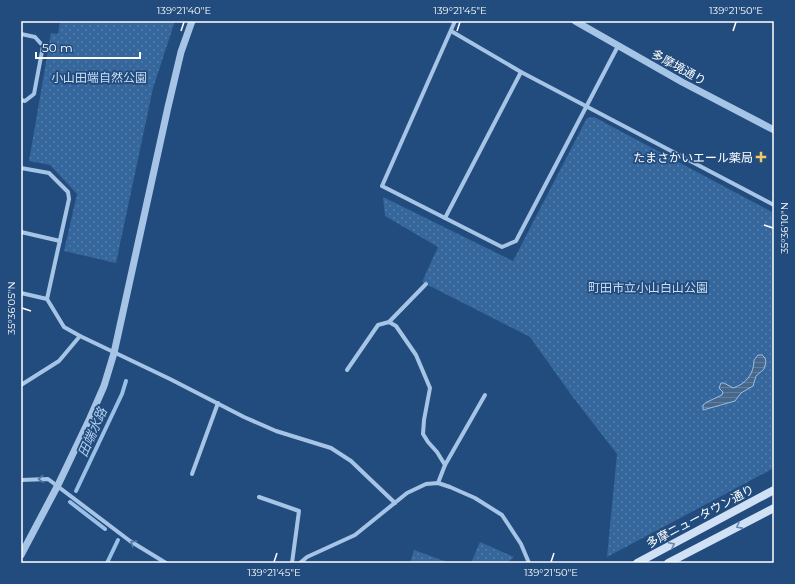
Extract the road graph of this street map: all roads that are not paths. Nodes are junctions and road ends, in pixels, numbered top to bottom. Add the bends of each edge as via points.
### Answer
1 (192, 21) edge
2 (455, 21) edge
3 (575, 21) edge
4 (451, 31) junction
5 (21, 34) edge
6 (618, 46) junction
7 (521, 72) junction
8 (21, 100) edge
9 (587, 106) junction
10 (774, 130) edge
11 (21, 168) edge
12 (774, 205) edge
13 (445, 218) junction
14 (21, 232) edge
15 (60, 241) junction
16 (426, 284) dead end
17 (21, 293) edge
18 (47, 300) junction
19 (389, 322) junction
20 (80, 336) junction
21 (114, 353) junction
22 (347, 370) dead end
23 (21, 385) edge
24 (485, 395) dead end
25 (218, 403) junction
26 (445, 465) junction
27 (192, 474) dead end
28 (21, 480) edge
29 (438, 484) junction
30 (58, 485) junction
31 (774, 490) edge
32 (259, 497) dead end
33 (395, 504) junction
34 (774, 508) edge
35 (21, 555) edge
36 (166, 563) edge
37 (292, 563) edge
38 (300, 563) edge
39 (528, 563) edge
40 (637, 563) edge
41 (668, 563) edge

1 - 21 street via 181,52 168,107
2 - 4 street
3 - 6 street, 多摩境通り
4 - 7 street
4 - 13 street via 382,186
5 - 8 street via 35,37 43,46 34,94 25,101
6 - 9 street
6 - 10 street, 多摩境通り
7 - 9 street
7 - 13 street
9 - 12 street
9 - 13 street via 516,241 502,247
11 - 15 street via 49,173 68,192 69,199
14 - 15 street
15 - 18 street
16 - 19 street
17 - 18 street
18 - 20 street via 64,327
19 - 22 street via 378,325
19 - 26 street via 396,326 416,354 430,388 423,434
20 - 21 street
20 - 23 street via 59,361
21 - 25 street
21 - 30 street via 104,386
24 - 26 street
25 - 27 street
25 - 33 street via 276,431 331,448 351,461
26 - 29 street
30 -> 28 street via 48,479
29 - 33 street via 426,484 407,493
29 - 39 street via 475,498 502,515 521,544
30 - 35 street
36 -> 30 street via 130,541
40 -> 31 main road, 多摩ニュータウン通り
32 - 37 street via 299,511
33 - 38 street via 355,534 307,557
34 -> 41 main road

